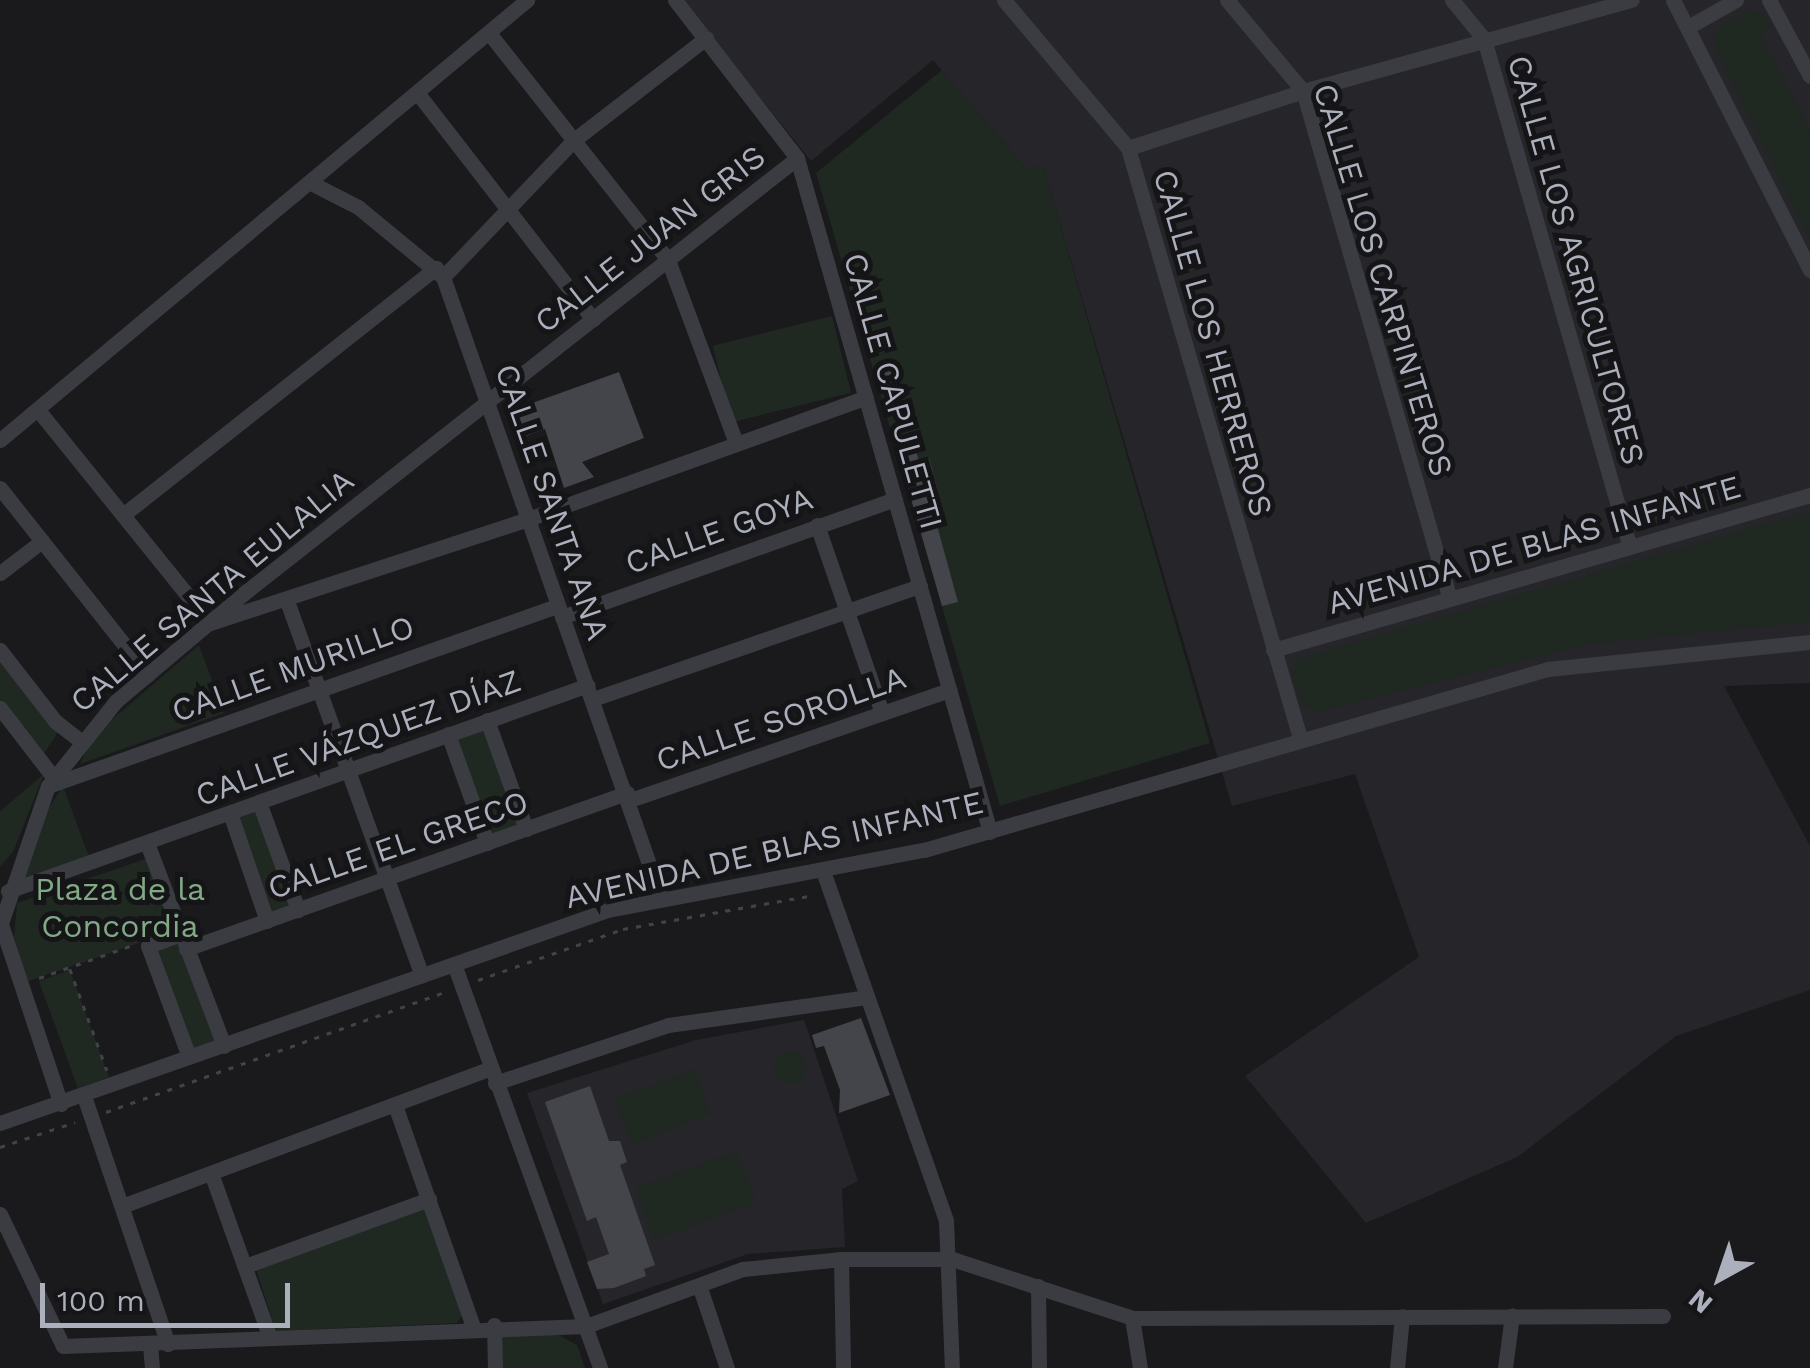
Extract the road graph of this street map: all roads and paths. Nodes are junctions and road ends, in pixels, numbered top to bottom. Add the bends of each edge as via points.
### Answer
1 (526, 0) edge
2 (676, 0) edge
3 (1004, 0) edge
4 (1227, 0) edge
5 (1452, 0) edge
6 (1632, 0) edge
7 (1673, 0) edge
8 (1736, 0) edge
9 (1769, 0) edge
10 (1688, 27) junction
11 (490, 33) junction
12 (706, 38) junction
13 (1484, 39) junction
14 (1810, 76) edge
15 (1303, 92) junction
16 (419, 95) junction
17 (574, 140) junction
18 (1128, 148) junction
19 (798, 158) junction
20 (313, 184) junction
21 (510, 209) junction
22 (668, 260) junction
23 (1810, 270) edge
24 (439, 272) junction
25 (594, 319) junction
26 (866, 397) junction
27 (488, 400) junction
28 (38, 410) junction
29 (0, 440) edge
30 (736, 442) junction
31 (0, 488) edge
32 (1810, 495) edge
33 (895, 499) junction
34 (123, 515) junction
35 (528, 519) junction
36 (818, 525) junction
37 (42, 541) junction
38 (1629, 544) junction
39 (0, 574) edge
40 (920, 586) junction
41 (1449, 596) junction
42 (287, 600) junction
43 (560, 611) junction
44 (848, 613) junction
45 (210, 623) junction
46 (1810, 642) edge
47 (0, 650) edge
48 (1273, 650) junction
49 (148, 675) junction
50 (318, 688) junction
51 (950, 690) junction
52 (590, 692) junction
53 (0, 708) edge
54 (882, 712) junction
55 (487, 720) junction
56 (448, 734) junction
57 (1300, 738) junction
58 (80, 740) junction
59 (348, 769) junction
60 (51, 782) junction
61 (628, 797) junction
62 (259, 802) junction
63 (230, 813) junction
64 (526, 830) junction
65 (990, 832) junction
66 (148, 842) junction
67 (487, 843) junction
68 (17, 862) junction
69 (823, 871) junction
70 (0, 873) edge
71 (388, 880) junction
72 (8, 891) junction
73 (830, 892) junction
74 (661, 898) junction
75 (298, 910) junction
76 (267, 921) junction
77 (1, 922) edge
78 (184, 942) junction
79 (139, 943) dead end
80 (454, 964) junction
81 (70, 967) junction
82 (422, 975) junction
83 (19, 985) junction
84 (462, 986) junction
85 (866, 997) junction
86 (224, 1046) junction
87 (189, 1058) junction
88 (492, 1076) junction
89 (112, 1086) junction
90 (84, 1096) junction
91 (61, 1104) junction
92 (396, 1108) junction
93 (91, 1117) junction
94 (0, 1123) edge
95 (0, 1147) edge
96 (212, 1173) junction
97 (429, 1199) junction
98 (122, 1206) junction
99 (0, 1214) edge
100 (841, 1258) junction
101 (952, 1259) junction
102 (244, 1266) junction
103 (699, 1285) junction
104 (1038, 1286) junction
105 (1402, 1316) junction
106 (1512, 1316) junction
107 (1663, 1316) dead end
108 (1132, 1318) junction
109 (494, 1325) junction
110 (586, 1326) junction
111 (473, 1327) junction
112 (270, 1338) junction
113 (168, 1344) junction
114 (150, 1345) junction
115 (152, 1368) edge
116 (495, 1368) edge
117 (600, 1368) edge
118 (727, 1368) edge
119 (843, 1368) edge
120 (952, 1368) edge
121 (1039, 1368) edge
122 (1140, 1368) edge
123 (1397, 1368) edge
124 (1505, 1368) edge

1 - 11 street
2 - 12 street, CALLE CAPULETTI
3 - 18 street, CALLE LOS HERREROS
4 - 15 street, CALLE LOS CARPINTEROS
5 - 13 street, CALLE LOS AGRICULTORES
6 - 13 street
7 - 10 street
8 - 10 street
9 - 14 street
10 - 23 street
11 - 16 street
11 - 17 street
12 - 17 street
12 - 19 street, CALLE CAPULETTI
13 - 15 street
13 - 38 street, CALLE LOS AGRICULTORES
15 - 18 street
15 - 41 street, CALLE LOS CARPINTEROS
16 - 20 street
16 - 21 street
17 - 21 street
17 - 22 street
18 - 48 street, CALLE LOS HERREROS
19 - 22 street, CALLE JUAN GRIS
19 - 26 street, CALLE CAPULETTI
20 - 24 street via 358,207
20 - 28 street
21 - 24 street
21 - 25 street
22 - 25 street, CALLE JUAN GRIS
22 - 30 street
24 - 27 street, CALLE SANTA ANA
24 - 34 street
25 - 27 street, CALLE JUAN GRIS
26 - 30 street
26 - 33 street, CALLE CAPULETTI
27 - 35 street, CALLE SANTA ANA
27 - 45 street, CALLE SANTA EULALIA
28 - 29 street
28 - 34 street
30 - 35 street
31 - 37 street
32 - 38 street, AVENIDA DE BLAS INFANTE
33 - 36 street, CALLE GOYA
33 - 40 street, CALLE CAPULETTI
34 - 45 street
35 - 42 street
35 - 43 street, CALLE SANTA ANA
36 - 43 street, CALLE GOYA
36 - 44 street
37 - 39 street
37 - 49 street
38 - 41 street, AVENIDA DE BLAS INFANTE
40 - 44 street, CALLE VÁZQUEZ DÍAZ
40 - 51 street, CALLE CAPULETTI
41 - 48 street, AVENIDA DE BLAS INFANTE
42 - 45 street
42 - 50 street
43 - 50 street, CALLE MURILLO
43 - 52 street, CALLE SANTA ANA
44 - 52 street, CALLE VÁZQUEZ DÍAZ
44 - 54 street
45 - 49 street, CALLE SANTA EULALIA
46 - 57 street, AVENIDA DE BLAS INFANTE via 1548,669
47 - 58 street via 55,721
48 - 57 street, CALLE LOS HERREROS
49 - 58 street, CALLE SANTA EULALIA
50 - 59 street
50 - 60 street, CALLE MURILLO
51 - 54 street, CALLE SOROLLA
51 - 65 street, CALLE CAPULETTI
52 - 55 street, CALLE VÁZQUEZ DÍAZ
52 - 61 street, CALLE SANTA ANA
53 - 60 street
54 - 61 street, CALLE SOROLLA
55 - 56 street, CALLE VÁZQUEZ DÍAZ
55 - 64 street
56 - 59 street, CALLE VÁZQUEZ DÍAZ
56 - 67 street
57 - 65 street, AVENIDA DE BLAS INFANTE
58 - 60 street, CALLE SANTA EULALIA
59 - 62 street, CALLE VÁZQUEZ DÍAZ
59 - 71 street
60 - 68 street, CALLE SANTA EULALIA
61 - 64 street, CALLE EL GRECO
61 - 74 street, CALLE SANTA ANA
62 - 63 street, CALLE VÁZQUEZ DÍAZ
62 - 75 street
63 - 66 street, CALLE VÁZQUEZ DÍAZ
63 - 76 street
64 - 67 street, CALLE EL GRECO
65 - 69 street, AVENIDA DE BLAS INFANTE
66 - 72 street, CALLE VÁZQUEZ DÍAZ
66 - 78 street
67 - 71 street, CALLE EL GRECO
68 - 70 street
68 - 72 street, CALLE SANTA EULALIA
69 - 73 street
69 - 74 street, AVENIDA DE BLAS INFANTE
71 - 75 street, CALLE EL GRECO
71 - 82 street
72 - 77 street, CALLE SANTA EULALIA
73 - 84 path via 622,928
73 - 85 street
74 - 80 street, AVENIDA DE BLAS INFANTE via 581,918
75 - 76 street, CALLE EL GRECO
76 - 78 street, CALLE EL GRECO
77 - 83 street
78 - 86 street
78 - 87 street via 148,946
79 - 81 path
80 - 82 street, AVENIDA DE BLAS INFANTE
80 - 84 street
81 - 83 path
81 - 89 path
82 - 86 street, AVENIDA DE BLAS INFANTE
83 - 91 street
84 - 88 street
84 - 93 path
85 - 88 street via 655,1028
85 - 101 street via 946,1221
86 - 87 street, AVENIDA DE BLAS INFANTE
87 - 89 street, AVENIDA DE BLAS INFANTE
88 - 92 street
88 - 110 street
89 - 90 street, AVENIDA DE BLAS INFANTE
90 - 91 street, AVENIDA DE BLAS INFANTE
90 - 93 street
91 - 94 street, AVENIDA DE BLAS INFANTE
92 - 96 street
92 - 97 street
93 - 95 path
93 - 98 street
96 - 98 street
96 - 102 street
97 - 102 street
97 - 111 street
98 - 113 street
99 - 114 street via 63,1346
100 - 101 street
100 - 103 street via 743,1269
100 - 119 street
101 - 104 street
101 - 120 street
102 - 112 street
103 - 110 street
103 - 118 street
104 - 108 street
104 - 121 street
105 - 106 street
105 - 108 street
105 - 123 street
106 - 107 street
106 - 124 street
108 - 122 street
109 - 110 street
109 - 111 street
109 - 116 street
110 - 117 street
111 - 112 street
112 - 113 street
113 - 114 street
114 - 115 street

